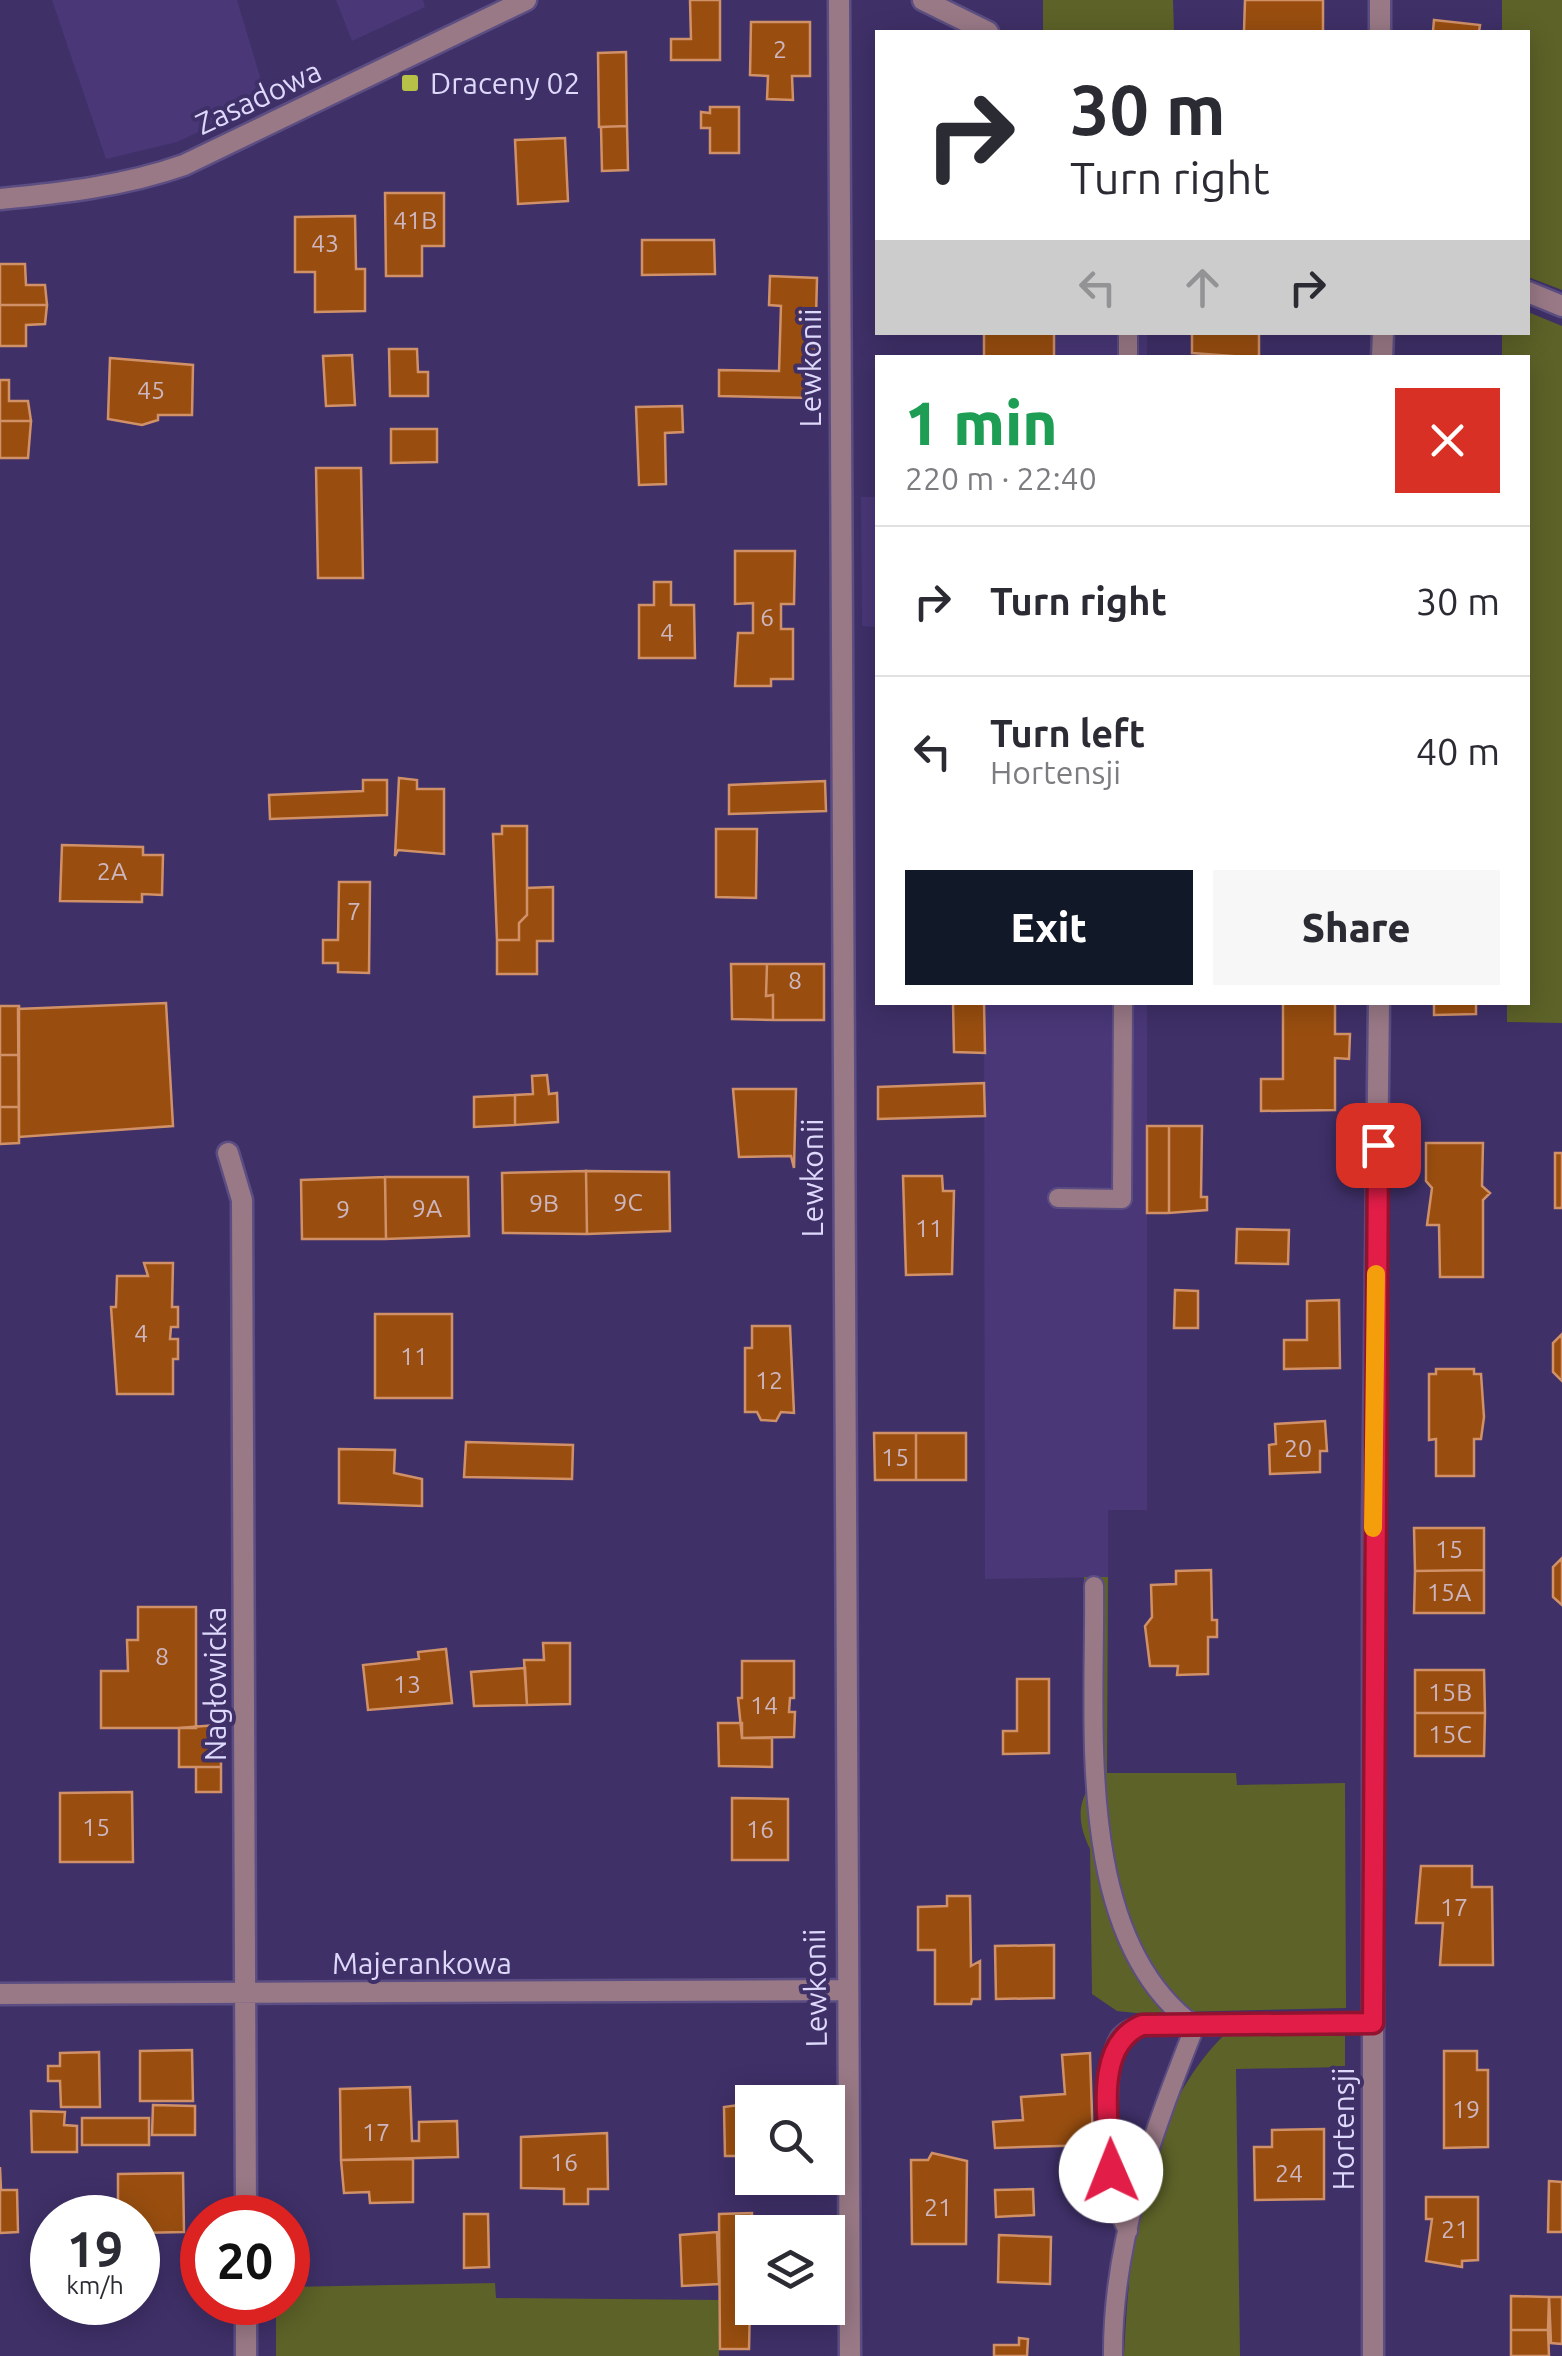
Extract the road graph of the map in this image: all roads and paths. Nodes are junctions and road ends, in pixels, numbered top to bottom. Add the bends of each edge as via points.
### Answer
1 (526, 0) edge
2 (840, 0) edge
3 (923, 0) edge
4 (1380, 0) edge
5 (501, 6) edge
6 (984, 30) edge
7 (1380, 30) edge
8 (0, 199) edge
9 (1530, 293) edge
10 (1562, 306) edge
11 (1123, 1005) edge
12 (1379, 1005) edge
13 (228, 1153) dead end
14 (1058, 1198) dead end
15 (1094, 1586) dead end
16 (845, 1990) junction
17 (0, 1994) edge
18 (247, 1994) junction
19 (1373, 2023) junction
20 (1195, 2026) junction
21 (246, 2195) edge
22 (1128, 2232) junction
23 (246, 2325) edge
24 (246, 2356) edge
25 (850, 2356) edge
26 (1114, 2356) edge
27 (1374, 2356) edge

1 - 5 street, Zasadowa
2 - 16 street, Lewkonii
3 - 6 street
4 - 7 street
5 - 8 street, Zasadowa via 184,165 74,192
9 - 10 street
11 - 14 lane via 1122,1199
12 - 19 street, Hortensji
13 - 18 street, Nagłowicka via 242,1200
15 - 20 lane via 1098,1820 1108,1878 1136,1956 1165,1999
16 - 18 street, Majerankowa
16 - 25 street, Lewkonii
17 - 18 street, Majerankowa
18 - 21 street, Nagłowicka
19 - 20 lane
19 - 27 street, Hortensji
20 - 22 lane via 1139,2175
20 - 22 lane via 1142,2025 1122,2035 1114,2049 1111,2171
22 - 26 lane via 1113,2308
23 - 24 street

